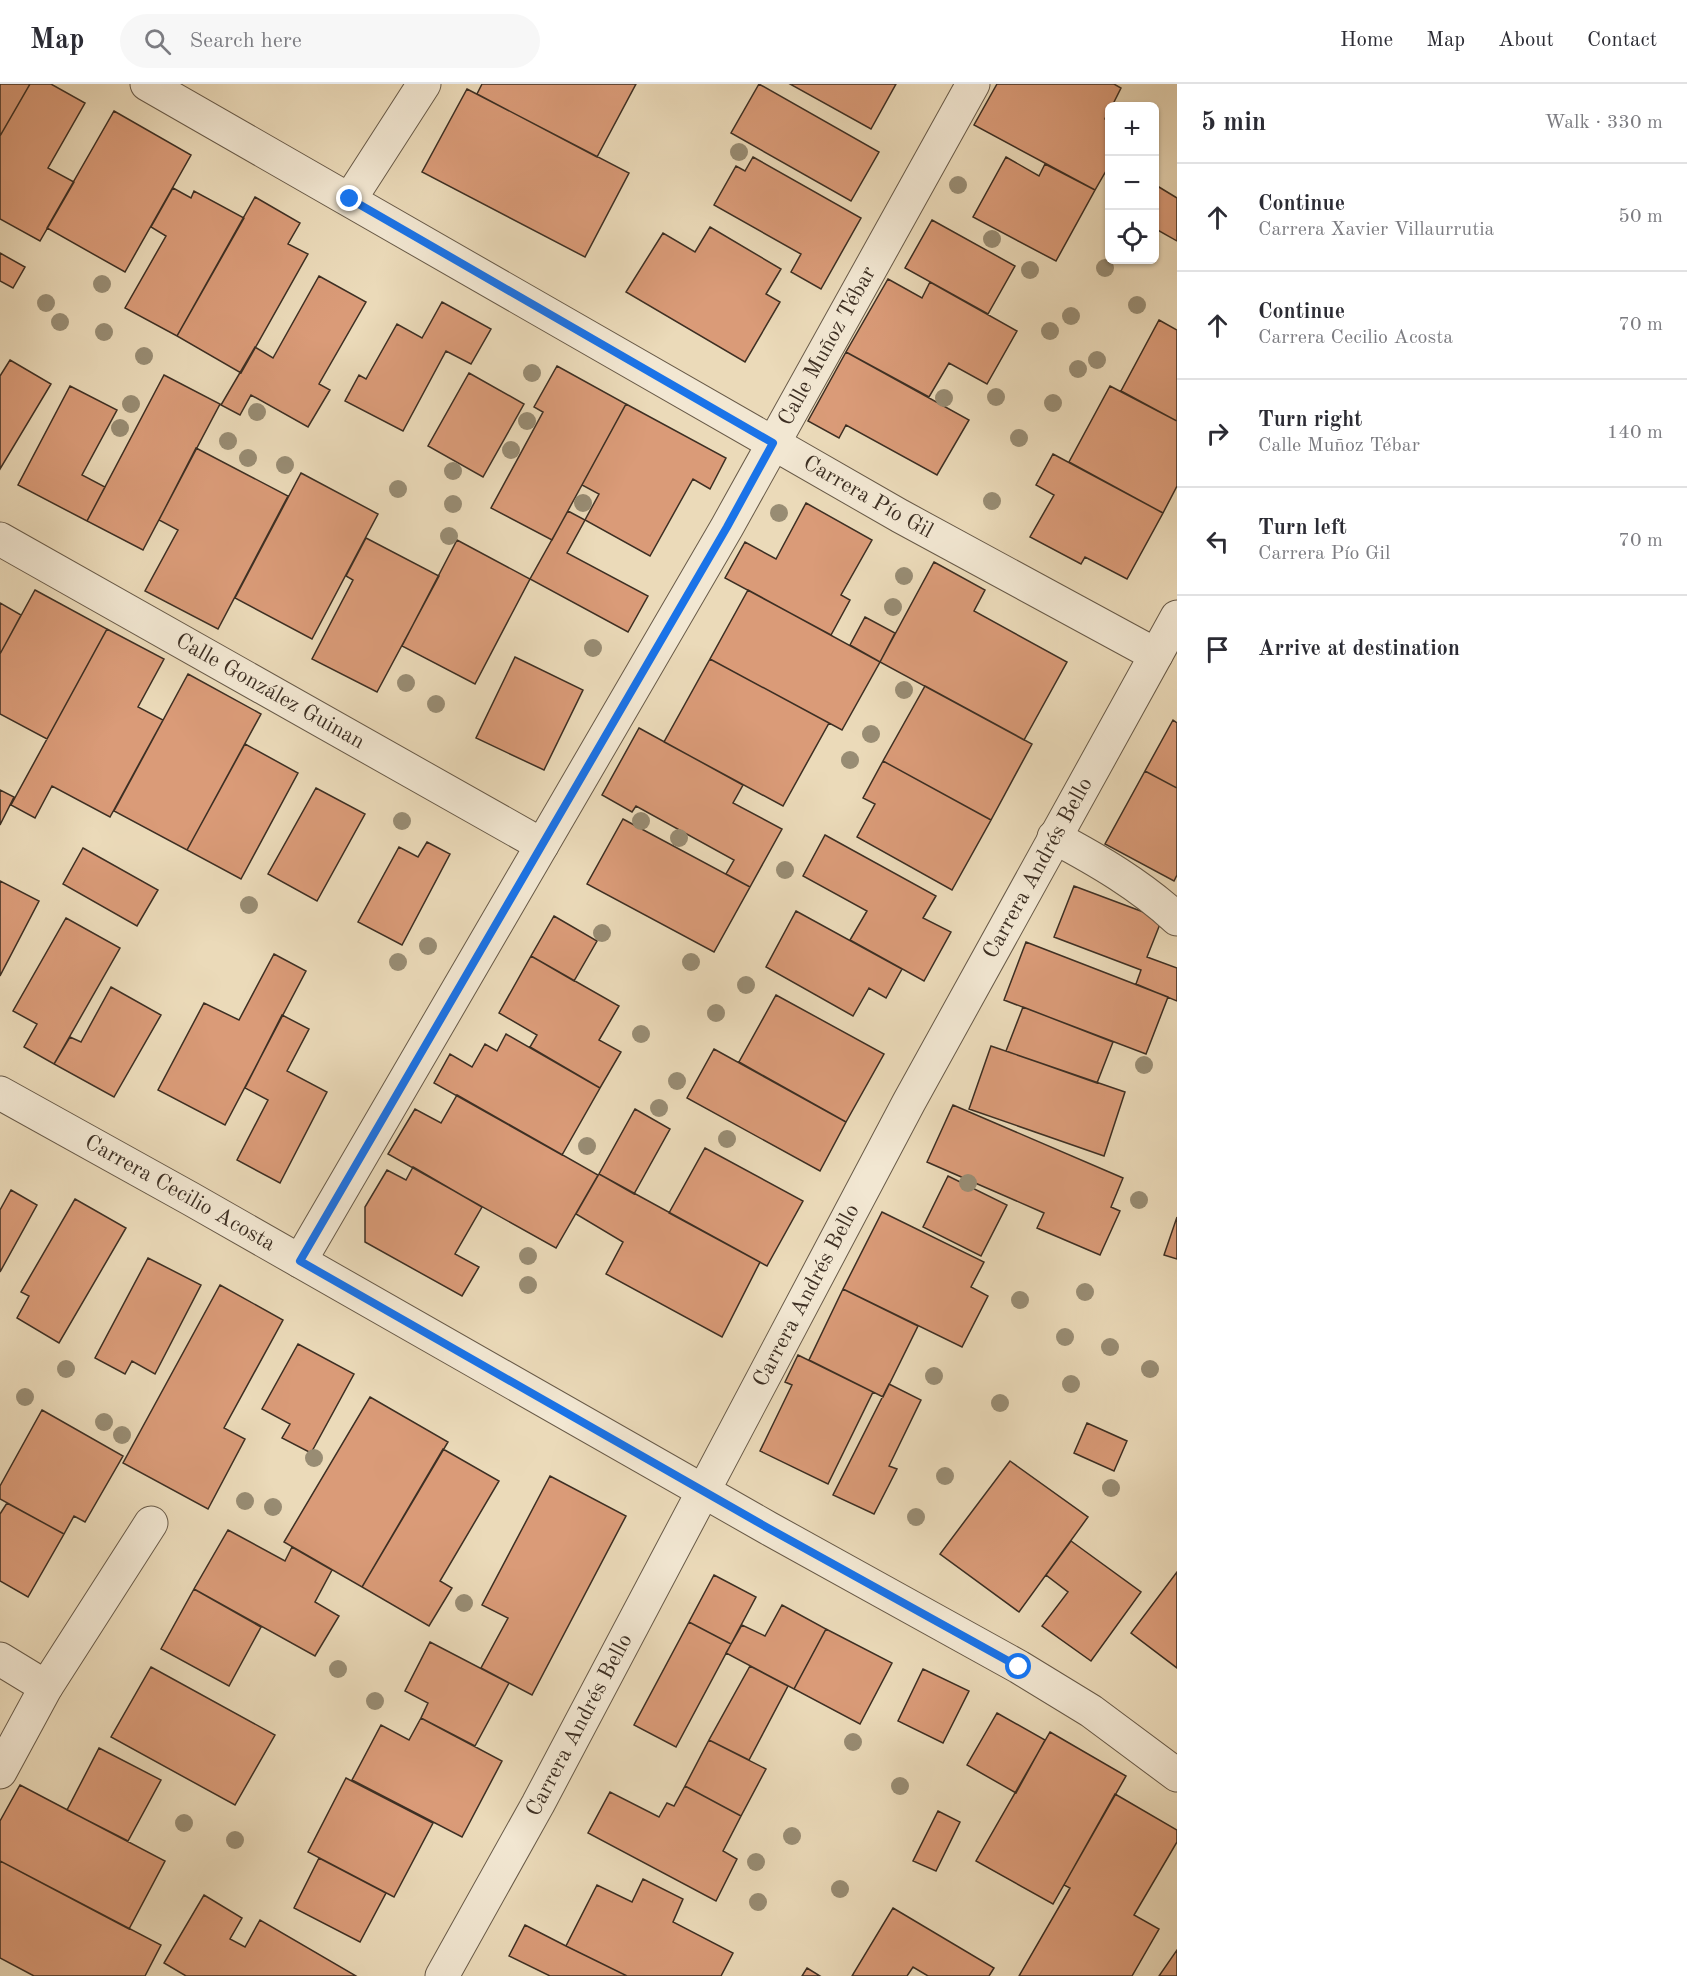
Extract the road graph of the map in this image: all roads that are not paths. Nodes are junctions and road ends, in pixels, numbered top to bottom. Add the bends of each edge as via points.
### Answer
1 (147, 84) edge
2 (424, 84) edge
3 (973, 84) edge
4 (350, 199) junction
5 (773, 443) junction
6 (0, 539) edge
7 (1177, 617) edge
8 (1156, 655) junction
9 (1054, 837) junction
10 (542, 845) junction
11 (1177, 919) edge
12 (0, 1093) edge
13 (300, 1261) junction
14 (703, 1491) junction
15 (151, 1523) dead end
16 (0, 1659) edge
17 (46, 1687) junction
18 (0, 1772) edge
19 (1177, 1775) edge
20 (442, 1976) edge

1 - 4 street, Carrera Pío Gil
2 - 4 street
3 - 5 street, Calle Muñoz Tébar
4 - 5 street, Carrera Pío Gil
5 - 8 street, Carrera Pío Gil
5 - 10 street, Calle Muñoz Tébar
6 - 10 street, Calle González Guinan
7 - 8 street, Carrera Andrés Bello
8 - 9 street, Carrera Andrés Bello
9 - 11 street via 1151,895
9 - 14 street, Carrera Andrés Bello
10 - 13 street, Calle Muñoz Tébar
12 - 13 street, Carrera Cecilio Acosta
13 - 14 street, Carrera Cecilio Acosta
14 - 19 street, Carrera Cecilio Acosta via 1019,1667 1090,1711
14 - 20 street, Carrera Andrés Bello via 538,1804
15 - 17 street
16 - 17 street
17 - 18 street

